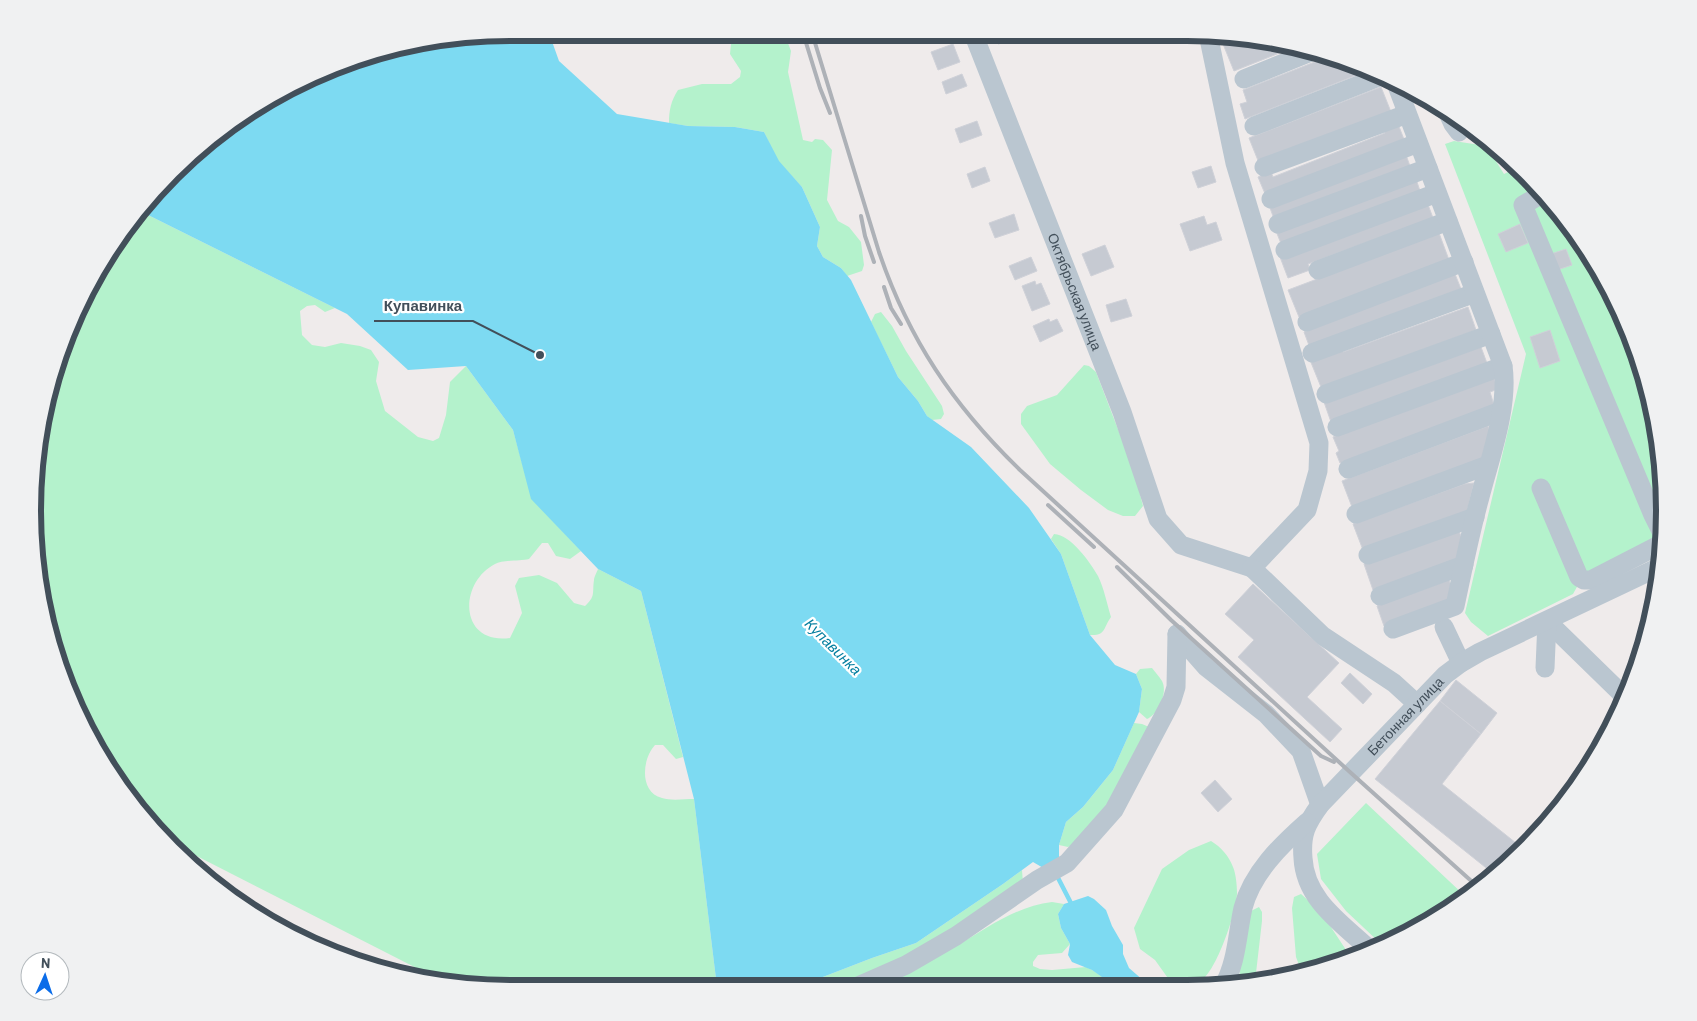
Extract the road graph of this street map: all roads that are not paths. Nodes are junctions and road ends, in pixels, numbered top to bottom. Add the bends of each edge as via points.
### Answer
1 (976, 41) edge
2 (1210, 42) edge
3 (1302, 56) edge
4 (1244, 79) dead end
5 (1372, 80) edge
6 (1399, 93) edge
7 (1407, 114) junction
8 (1254, 126) dead end
9 (1456, 126) edge
10 (1459, 132) dead end
11 (1418, 143) junction
12 (1264, 167) dead end
13 (1428, 168) junction
14 (1437, 193) junction
15 (1536, 198) edge
16 (1271, 199) dead end
17 (1448, 220) junction
18 (1278, 224) dead end
19 (1286, 250) dead end
20 (1464, 262) junction
21 (1318, 270) dead end
22 (1475, 293) junction
23 (1307, 322) dead end
24 (1491, 334) junction
25 (1312, 353) dead end
26 (1503, 366) junction
27 (1326, 394) dead end
28 (1501, 411) junction
29 (1337, 428) dead end
30 (1488, 464) junction
31 (1348, 469) dead end
32 (1541, 488) dead end
33 (1356, 514) dead end
34 (1474, 517) junction
35 (1656, 520) edge
36 (1654, 547) edge
37 (1368, 555) dead end
38 (1464, 565) junction
39 (1252, 568) junction
40 (1652, 570) edge
41 (1380, 596) dead end
42 (1547, 621) junction
43 (1444, 627) dead end
44 (1393, 629) dead end
45 (1461, 663) junction
46 (1545, 668) dead end
47 (1619, 691) edge
48 (1417, 704) junction
49 (1320, 805) junction
50 (1307, 822) junction
51 (1364, 945) edge
52 (1228, 978) edge
53 (873, 980) edge

1 - 39 street, Октябрьская улица via 1122,412 1158,519 1181,545
2 - 39 street via 1235,163 1319,443 1318,471 1307,510
3 - 4 street
5 - 8 street
6 - 7 street
7 - 11 street
7 - 12 street
9 - 10 street
11 - 13 street
11 - 16 street
13 - 14 street
13 - 18 street
14 - 17 street
14 - 19 street
15 - 35 street via 1523,205
17 - 20 street
17 - 21 street
20 - 22 street
20 - 23 street
22 - 24 street
22 - 25 street
24 - 26 street
24 - 27 street
26 - 28 street
26 - 29 street
28 - 30 street
28 - 31 street
30 - 33 street
30 - 34 street
32 - 36 street via 1579,577 1584,580 1591,580
34 - 37 street
34 - 38 street
38 - 41 street
38 - 44 street via 1454,606
39 - 48 street via 1323,636 1394,683
40 - 42 street, Бетонная улица
42 - 45 street, Бетонная улица
42 - 46 street
42 - 47 street
43 - 45 street
45 - 48 street, Бетонная улица
48 - 49 street, Бетонная улица
49 - 50 street, Бетонная улица
49 - 53 street via 1301,751 1266,714 1206,667 1177,634 1176,687 1172,700 1114,810 1067,863 956,936
50 - 51 street, Бетонная улица via 1302,857 1311,891
50 - 52 street via 1282,845 1252,885

